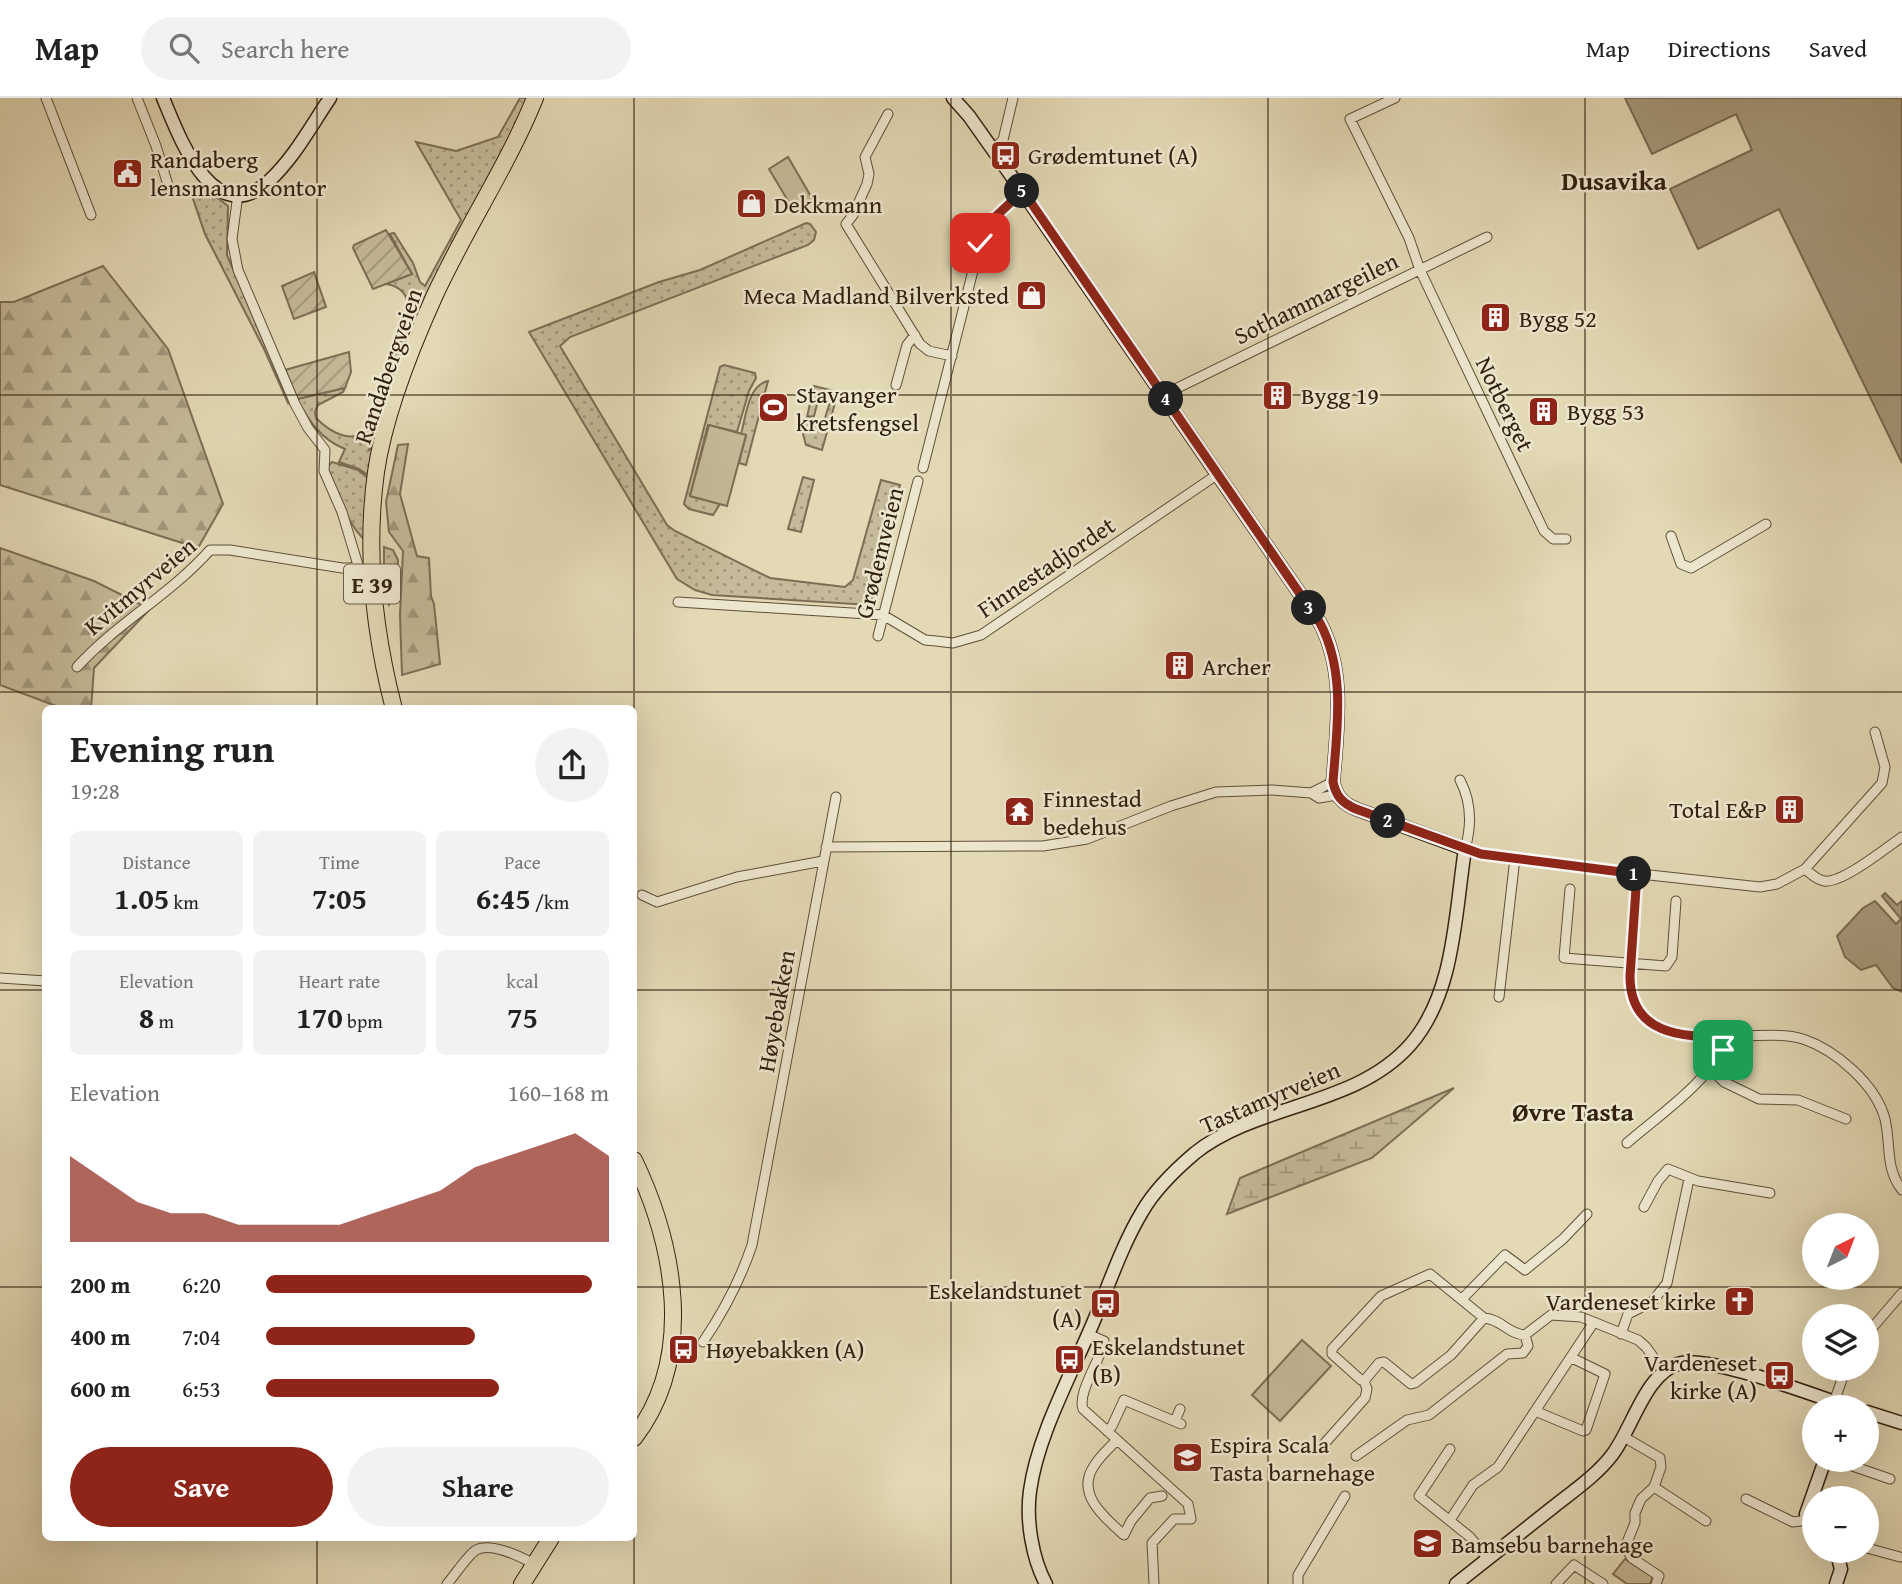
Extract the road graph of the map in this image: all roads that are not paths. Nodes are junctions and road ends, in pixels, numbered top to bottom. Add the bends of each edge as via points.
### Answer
1 (46, 98) edge
2 (137, 98) edge
3 (163, 98) edge
4 (330, 98) edge
5 (535, 98) edge
6 (951, 98) edge
7 (1013, 98) edge
8 (1395, 98) edge
9 (888, 114) dead end
10 (992, 149) junction
11 (168, 185) dead end
12 (1023, 191) junction
13 (238, 194) junction
14 (91, 215) dead end
15 (1486, 237) dead end
16 (1420, 270) junction
17 (915, 335) junction
18 (952, 356) junction
19 (897, 385) dead end
20 (1163, 395) junction
21 (923, 468) dead end
22 (1217, 474) junction
23 (918, 481) dead end
24 (1766, 524) dead end
25 (1671, 537) dead end
26 (1566, 539) dead end
27 (358, 565) joint
28 (678, 602) dead end
29 (883, 615) junction
30 (878, 636) dead end
31 (77, 667) dead end
32 (396, 705) edge
33 (1875, 732) dead end
34 (1460, 780) dead end
35 (1335, 788) junction
36 (1311, 793) junction
37 (836, 797) dead end
38 (1902, 837) edge
39 (826, 847) junction
40 (1465, 849) junction
41 (1515, 858) junction
42 (823, 861) junction
43 (1805, 869) junction
44 (1637, 874) junction
45 (1570, 889) dead end
46 (642, 895) dead end
47 (1676, 901) dead end
48 (1632, 964) junction
49 (0, 978) edge
50 (42, 981) edge
51 (1499, 997) dead end
52 (1727, 1037) junction
53 (1711, 1069) junction
54 (1846, 1119) dead end
55 (1627, 1143) dead end
56 (637, 1168) edge
57 (1689, 1179) junction
58 (1902, 1190) edge
59 (1770, 1193) dead end
60 (1644, 1207) dead end
61 (1587, 1214) dead end
62 (1901, 1296) edge
63 (1462, 1299) junction
64 (1484, 1318) junction
65 (1879, 1321) edge
66 (1594, 1322) junction
67 (1088, 1334) junction
68 (1621, 1334) junction
69 (1525, 1335) junction
70 (703, 1342) dead end
71 (1572, 1358) junction
72 (1664, 1372) junction
73 (1364, 1381) junction
74 (1813, 1395) edge
75 (1180, 1409) dead end
76 (1535, 1411) junction
77 (1879, 1416) edge
78 (1902, 1423) edge
79 (1107, 1431) junction
80 (637, 1433) edge
81 (1624, 1437) junction
82 (1117, 1440) junction
83 (1324, 1444) dead end
84 (1450, 1449) dead end
85 (1356, 1457) dead end
86 (1870, 1472) edge
87 (1890, 1479) dead end
88 (1654, 1486) junction
89 (1162, 1496) dead end
90 (1345, 1496) dead end
91 (1746, 1499) dead end
92 (1450, 1520) junction
93 (1706, 1521) dead end
94 (1802, 1524) edge
95 (549, 1541) edge
96 (1879, 1550) edge
97 (1901, 1555) edge
98 (1488, 1559) junction
99 (1839, 1563) edge
100 (534, 1564) junction
101 (447, 1584) edge
102 (522, 1584) edge
103 (1046, 1584) edge
104 (1154, 1584) edge
105 (1298, 1584) edge
106 (1456, 1584) edge
107 (1556, 1584) edge
108 (1603, 1584) edge
109 (1656, 1584) edge
110 (1836, 1584) edge

1 - 14 street
2 - 11 street
3 - 13 main road via 202,175 221,191
4 - 13 main road via 275,175 256,190
5 - 32 highway, Randabergveien / E 39 via 459,250 408,379 383,491 384,617
6 - 10 main road
7 - 10 street via 1003,140
8 - 16 street, Notberget via 1350,119
9 - 17 street via 865,157 867,184 846,224
10 - 12 main road
12 - 18 street, Grødemveien via 1000,210 984,233
12 - 20 main road
13 - 27 street, Randabergveien via 232,239 238,271 295,404 325,450 324,471
15 - 16 street, Sothammargeilen
16 - 20 street, Sothammargeilen
16 - 26 street, Notberget via 1541,524 1548,536
17 - 18 street via 926,349
17 - 19 street via 907,345
18 - 21 street, Grødemveien
20 - 22 main road
22 - 29 street, Finnestadjordet via 981,635 953,643 925,640
22 - 35 main road via 1320,623 1332,649 1338,685
23 - 29 street, Grødemveien
24 - 25 street via 1691,568 1681,564
27 - 31 street, Kvitmyrveien via 342,568 210,550
28 - 29 street, Finnestadjordet
29 - 30 street, Grødemveien
33 - 43 street via 1885,767 1882,783
34 - 40 street via 1471,815
35 - 36 street
35 - 36 street via 1319,798
35 - 40 main road via 1342,802 1356,809
36 - 39 street via 1216,792 1087,839 1043,846
37 - 39 street
38 - 43 street via 1874,859 1831,881 1819,880
39 - 42 street
40 - 41 street
40 - 67 main road, Tastamyrveien via 1446,978 1426,1024 1394,1061 1375,1075 1220,1136 1196,1153 1141,1212
41 - 44 street
41 - 51 street
42 - 46 street via 737,877 657,902
42 - 70 street, Høyebakken via 752,1245 727,1306
43 - 44 street via 1777,884 1760,887
44 - 48 street
45 - 48 street via 1564,957
47 - 48 street via 1671,961 1663,966
48 - 52 street via 1632,999 1644,1018 1673,1034
49 - 50 street
52 - 53 street
52 - 58 street via 1788,1036 1835,1057 1850,1069 1882,1111 1890,1167
53 - 54 street via 1731,1086 1759,1099 1798,1100
53 - 55 street
56 - 80 highway via 665,1254 674,1326 660,1391
57 - 59 street
57 - 60 street via 1668,1169
57 - 68 street via 1667,1283 1652,1302 1628,1314
61 - 63 street via 1525,1270 1505,1255
62 - 65 street
63 - 64 street
63 - 73 street via 1430,1274 1381,1296 1331,1351
64 - 69 street
64 - 73 street via 1451,1355 1415,1383 1410,1384 1384,1362
66 - 68 street
66 - 69 street via 1551,1315
66 - 71 street
67 - 79 street via 1104,1341 1082,1407
67 - 103 main road, Tastamyrveien via 1035,1460 1029,1494 1035,1554
68 - 72 street via 1643,1343
69 - 85 street via 1527,1348 1522,1353 1505,1356 1429,1415 1407,1420
71 - 76 street
71 - 76 street via 1605,1374 1586,1430
72 - 74 main road via 1682,1363 1702,1363
72 - 81 main road via 1651,1385
73 - 83 street via 1365,1398
75 - 79 street via 1178,1423 1124,1400
76 - 92 street via 1498,1467 1473,1485
77 - 78 main road
79 - 82 street
81 - 88 street via 1660,1458
81 - 98 main road via 1611,1457
82 - 89 street via 1093,1467 1089,1479 1091,1501 1098,1512 1124,1535 1150,1498
82 - 104 street via 1188,1504 1191,1519 1174,1519 1152,1543
84 - 92 street via 1419,1496
86 - 87 street
88 - 93 street
88 - 109 street via 1641,1499 1625,1547 1658,1576
90 - 105 street via 1298,1575
91 - 94 street
92 - 98 street
95 - 100 highway
96 - 97 street
98 - 106 main road
99 - 110 main road
100 - 101 street via 480,1548
100 - 102 highway
107 - 108 street via 1574,1565

